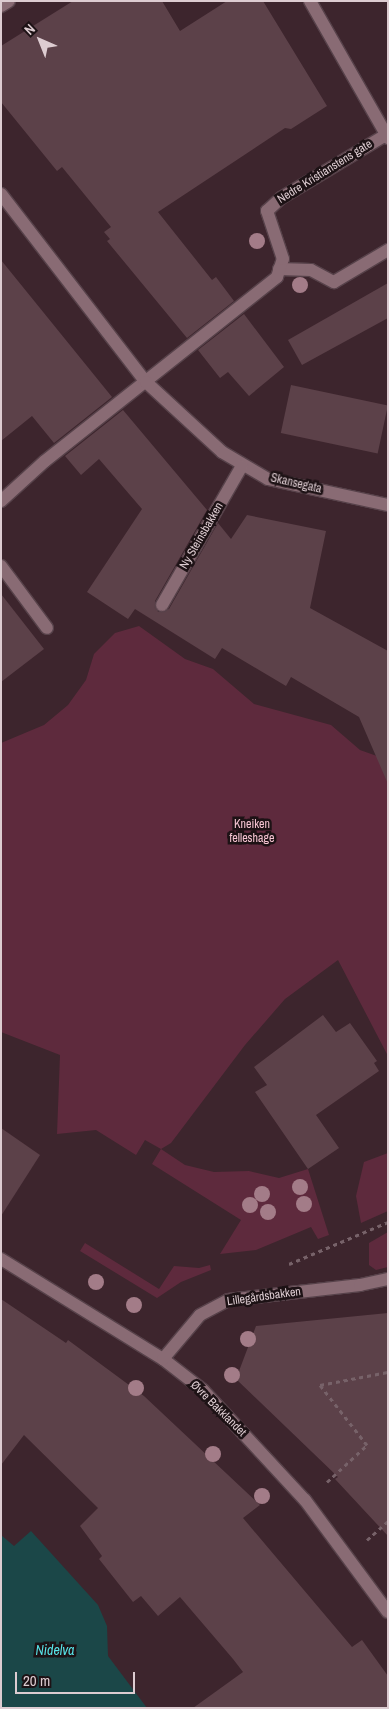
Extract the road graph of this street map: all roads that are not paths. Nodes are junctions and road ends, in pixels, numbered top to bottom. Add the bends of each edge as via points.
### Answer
1 (9, 1) edge
2 (310, 1) edge
3 (1, 6) edge
4 (387, 136) edge
5 (1, 194) edge
6 (388, 250) edge
7 (279, 269) junction
8 (146, 382) junction
9 (242, 466) junction
10 (1, 501) edge
11 (388, 505) edge
12 (1, 566) edge
13 (162, 606) dead end
14 (47, 628) dead end
15 (1, 1260) edge
16 (388, 1278) edge
17 (163, 1359) junction
18 (388, 1612) edge

1 - 3 street
2 - 4 street, Nedre Kristianstens gate
4 - 7 street, Nedre Kristianstens gate via 281,198 267,211 283,259
5 - 8 street, Skansegata
6 - 7 street via 334,282 311,270
7 - 8 street via 277,277
8 - 9 street, Skansegata via 222,452
8 - 10 street via 45,461
9 - 11 street, Skansegata via 268,479
9 - 13 street, Ny Steinsbakken
12 - 14 street
15 - 17 street, Øvre Bakklandet
16 - 17 street, Lillegårdsbakken via 360,1285 228,1300 200,1314
17 - 18 street, Øvre Bakklandet via 203,1390 305,1500

